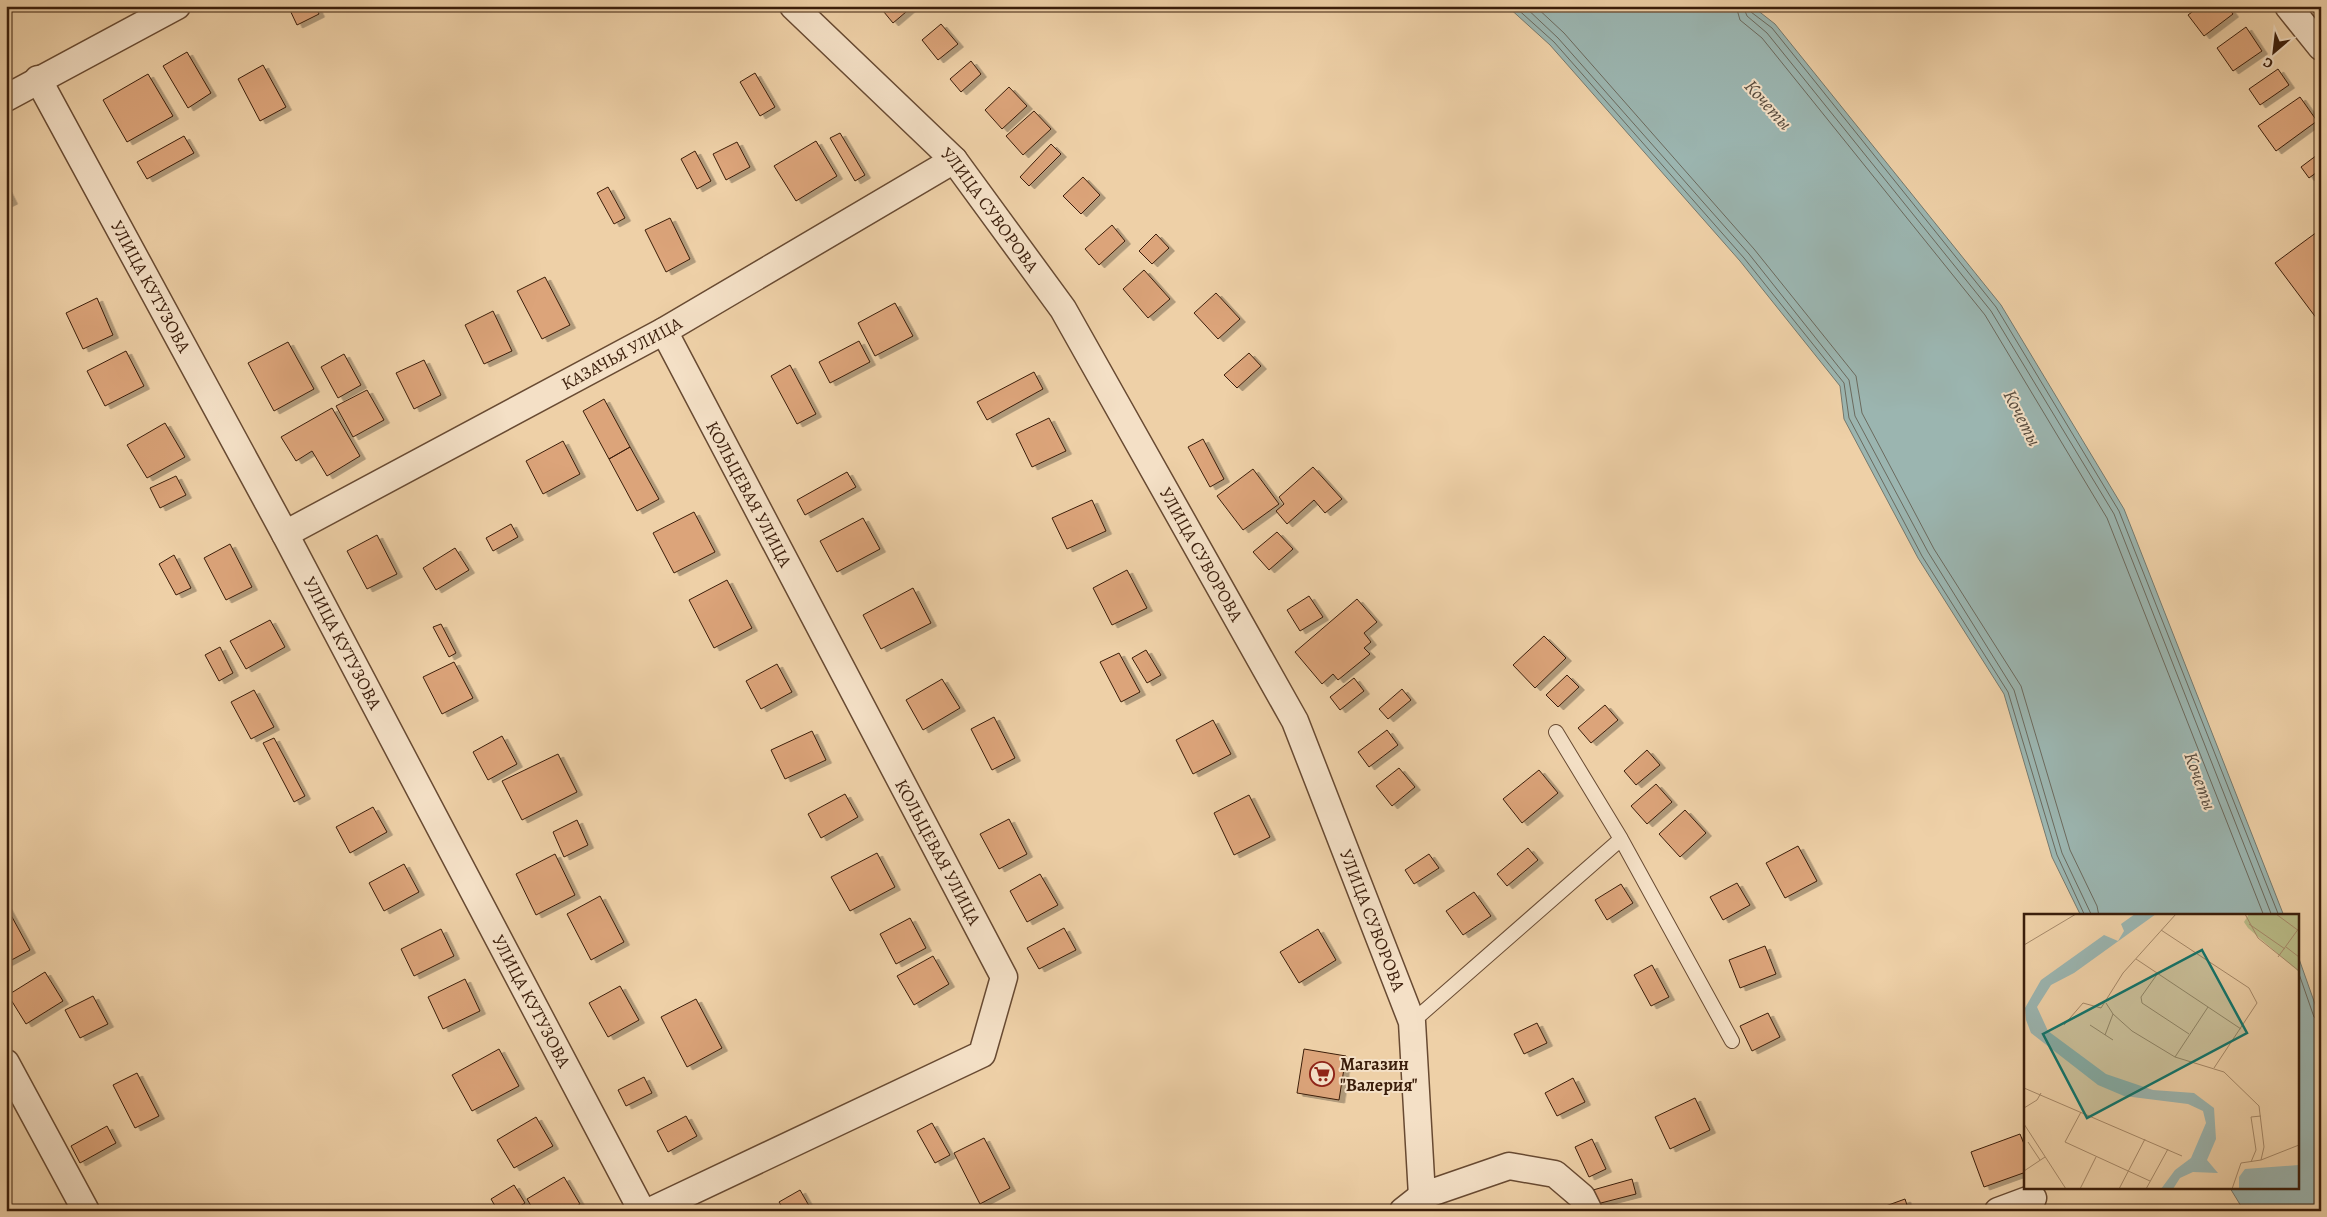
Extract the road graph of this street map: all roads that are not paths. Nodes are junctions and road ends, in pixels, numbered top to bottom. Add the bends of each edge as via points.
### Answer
1 (177, 6) edge
2 (794, 6) edge
3 (2288, 6) edge
4 (2321, 47) edge
5 (38, 79) junction
6 (6, 98) edge
7 (954, 160) junction
8 (664, 331) junction
9 (285, 534) junction
10 (1556, 732) dead end
11 (1621, 839) junction
12 (1412, 1022) junction
13 (1732, 1041) dead end
14 (6, 1063) edge
15 (2033, 1198) dead end
16 (1413, 1203) edge
17 (86, 1211) edge
18 (642, 1211) edge
19 (650, 1211) edge
20 (1589, 1211) edge
21 (1998, 1211) edge

1 - 5 street
2 - 7 street, УЛИЦА СУВОРОВА
3 - 4 street
5 - 6 street
5 - 9 street, УЛИЦА КУТУЗОВА
7 - 8 street, КАЗАЧЬЯ УЛИЦА
7 - 12 street, УЛИЦА СУВОРОВА via 1063,309 1295,721
8 - 9 street, КАЗАЧЬЯ УЛИЦА
8 - 19 street, КОЛЬЦЕВАЯ УЛИЦА via 1004,977 982,1054
9 - 18 street, УЛИЦА КУТУЗОВА
10 - 11 lane
11 - 12 lane
11 - 13 lane
12 - 16 street, УЛИЦА СУВОРОВА
14 - 17 street
15 - 21 street
16 - 20 street, УЛИЦА СУВОРОВА via 1509,1166 1555,1174 1582,1197

